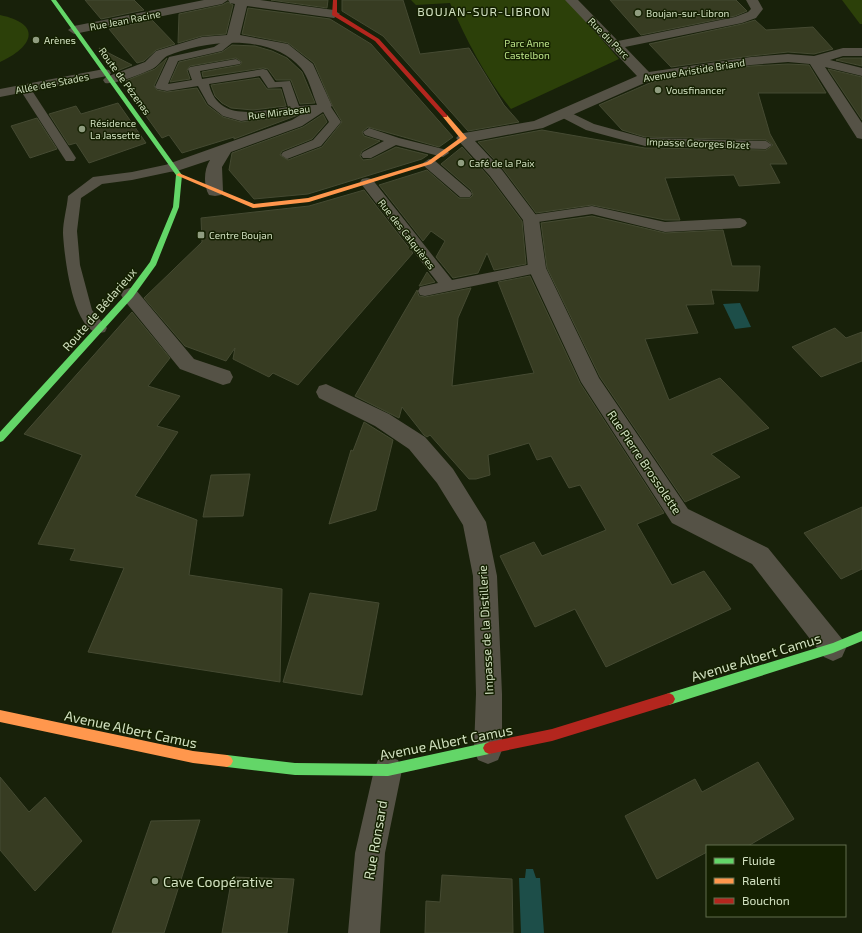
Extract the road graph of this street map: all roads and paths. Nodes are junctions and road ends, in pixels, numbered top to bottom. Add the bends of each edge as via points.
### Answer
1 (53, 0) edge
2 (222, 0) edge
3 (335, 0) edge
4 (752, 0) edge
5 (238, 1) edge
6 (572, 2) edge
7 (177, 10) junction
8 (334, 14) junction
9 (74, 30) junction
10 (128, 32) dead end
11 (233, 38) junction
12 (617, 45) junction
13 (862, 52) edge
14 (814, 60) junction
15 (236, 62) dead end
16 (862, 72) edge
17 (107, 76) junction
18 (646, 77) junction
19 (200, 82) junction
20 (25, 88) junction
21 (0, 93) edge
22 (325, 106) junction
23 (294, 109) junction
24 (563, 113) junction
25 (368, 132) dead end
26 (862, 135) edge
27 (464, 138) junction
28 (396, 141) junction
29 (766, 146) dead end
30 (227, 147) junction
31 (443, 153) junction
32 (286, 155) dead end
33 (367, 155) dead end
34 (70, 158) dead end
35 (429, 163) junction
36 (177, 171) junction
37 (367, 182) junction
38 (215, 191) junction
39 (465, 194) dead end
40 (531, 219) junction
41 (740, 223) dead end
42 (537, 268) junction
43 (448, 286) junction
44 (425, 291) dead end
45 (130, 294) junction
46 (98, 328) junction
47 (223, 377) dead end
48 (326, 392) dead end
49 (0, 438) edge
50 (862, 636) edge
51 (833, 648) junction
52 (0, 716) edge
53 (488, 750) junction
54 (388, 770) junction
55 (364, 933) edge

1 - 9 street, Route de Pézenas
2 - 7 street, Rue Jean Racine
3 - 8 street
4 - 12 street via 757,9 752,15 738,20
5 - 8 street
5 - 11 street
6 - 12 street, Rue du Parc
7 - 9 street, Rue Jean Racine
7 - 10 street, Rue Jean Racine
8 - 27 street via 377,40
9 - 17 street, Route de Pézenas
11 - 17 street, Allée des Stades via 202,41 161,54 150,65
11 - 19 lane via 218,49 173,59 162,87
11 - 22 street, Allée des Stades via 283,47 308,67
12 - 18 street, Rue du Parc
13 - 14 street via 843,52
14 - 16 street, Avenue Aristide Briand
14 - 18 street, Avenue Aristide Briand via 788,58 751,61
14 - 26 street
15 - 19 lane via 194,69
17 - 20 street, Allée des Stades
17 - 36 street, Route de Pézenas
18 - 24 street, Avenue Aristide Briand
19 - 23 lane, Rue Mirabeau via 212,102 227,113 241,117
19 - 23 lane via 263,72 272,86 286,83
20 - 21 street, Allée des Stades
20 - 34 lane
22 - 23 lane, Rue Mirabeau
22 - 30 street via 297,123
22 - 32 lane via 338,123 317,143
24 - 27 street, Avenue Aristide Briand via 538,125
24 - 29 lane, Impasse Georges Bizet via 590,127 645,142
25 - 28 lane
27 - 31 street
27 - 40 street via 496,173
28 - 31 lane
28 - 33 lane
30 - 36 street
30 - 38 street via 215,160 212,172
31 - 35 street
35 - 37 street
35 - 39 lane
36 - 38 street
36 - 45 street, Route de Bédarieux via 176,206 154,263
36 - 46 lane via 98,180 75,196 70,231 73,266 85,312
37 - 38 street via 309,200 253,206
37 - 43 lane, Rue des Calquières
40 - 41 lane via 592,210 665,227
40 - 42 street, Rue Pierre Brossolette
42 - 43 lane
42 - 51 street, Rue Pierre Brossolette via 591,382 680,516 760,556
43 - 44 lane
45 - 46 street, Route de Bédarieux
45 - 47 street via 186,364
46 - 49 street, Route de Bédarieux
48 - 53 street, Impasse de la Distillerie via 382,420 417,443 444,476 474,522 485,576
50 - 51 street, Avenue Albert Camus
51 - 53 street, Avenue Albert Camus via 552,735
52 - 54 street, Avenue Albert Camus via 193,757 295,770
53 - 54 street, Avenue Albert Camus
54 - 55 street, Rue Ronsard via 370,853

